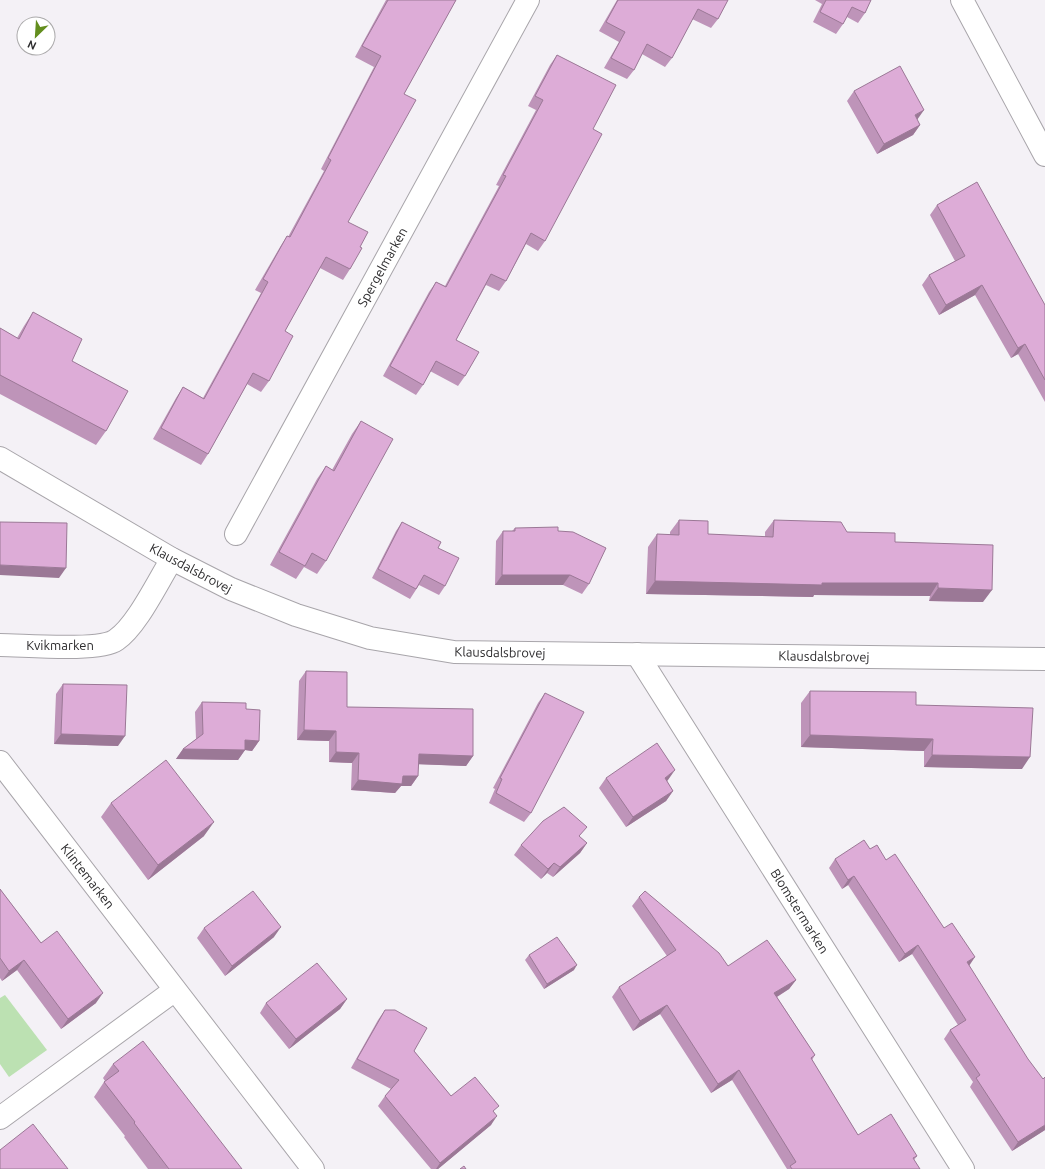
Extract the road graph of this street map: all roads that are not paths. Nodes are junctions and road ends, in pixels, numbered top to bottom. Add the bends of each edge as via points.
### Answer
1 (528, 0) edge
2 (962, 0) edge
3 (1045, 155) edge
4 (0, 458) edge
5 (236, 534) dead end
6 (172, 559) junction
7 (0, 645) edge
8 (637, 654) junction
9 (1045, 658) edge
10 (0, 762) edge
11 (175, 990) junction
12 (0, 1118) edge
13 (313, 1169) edge
14 (963, 1169) edge

1 - 5 street, Spergelmarken
2 - 3 street
4 - 6 street, Klausdalsbrovej
6 - 7 street, Kvikmarken via 133,623 116,641 96,646
6 - 8 street, Klausdalsbrovej via 231,589 282,610 370,638 454,652
8 - 9 street, Klausdalsbrovej
8 - 14 street, Blomstermarken
10 - 11 street, Klintemarken
11 - 12 street
11 - 13 street, Klintemarken

